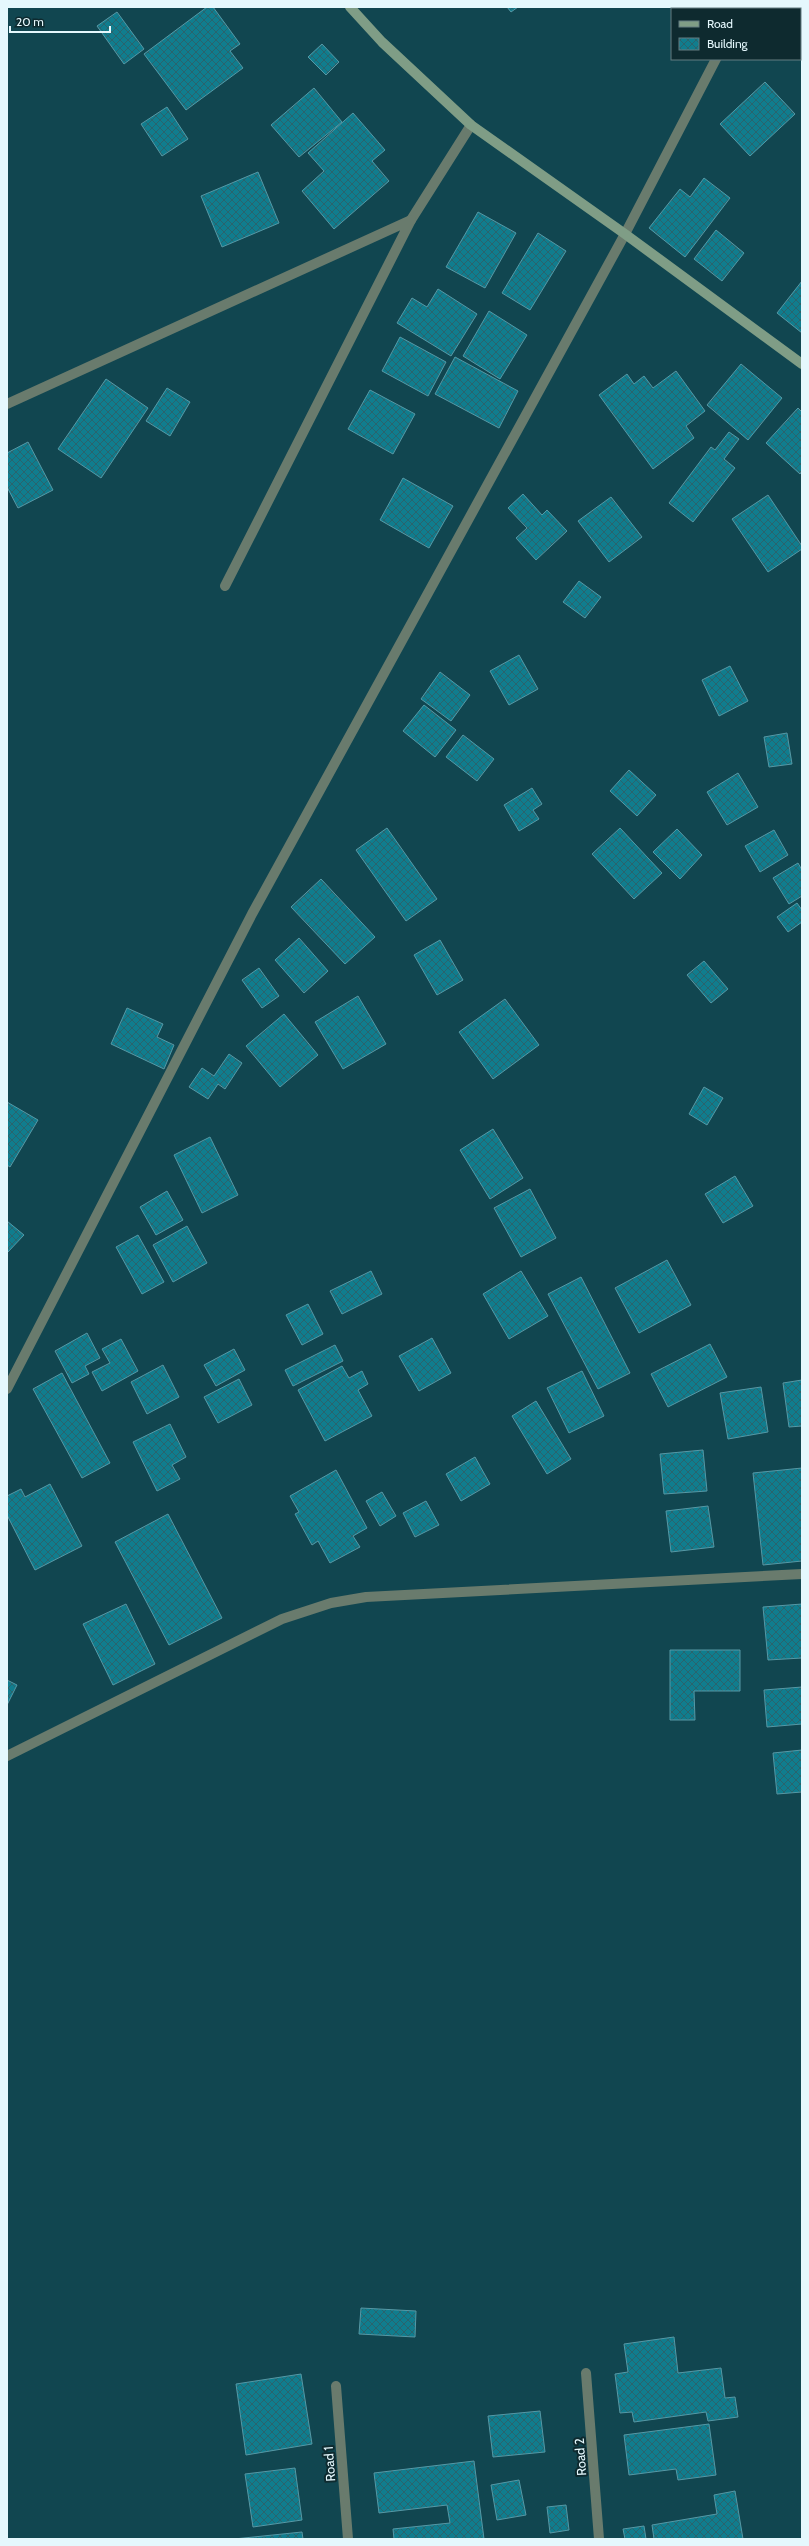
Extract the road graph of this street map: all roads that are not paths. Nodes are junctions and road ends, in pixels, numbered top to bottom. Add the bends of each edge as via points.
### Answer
1 (350, 7) edge
2 (715, 60) edge
3 (471, 125) junction
4 (411, 220) junction
5 (625, 234) junction
6 (802, 364) edge
7 (7, 404) edge
8 (226, 586) dead end
9 (7, 1389) edge
10 (802, 1574) edge
11 (7, 1756) edge
12 (586, 2373) dead end
13 (336, 2386) dead end
14 (348, 2539) edge
15 (599, 2539) edge

1 - 3 street via 382,42
2 - 5 street
3 - 4 street
3 - 5 street
4 - 7 street
4 - 8 street
5 - 6 street
5 - 9 street via 252,914
10 - 11 street via 366,1597 331,1603 282,1620
12 - 15 street, Road 2
13 - 14 street, Road 1

